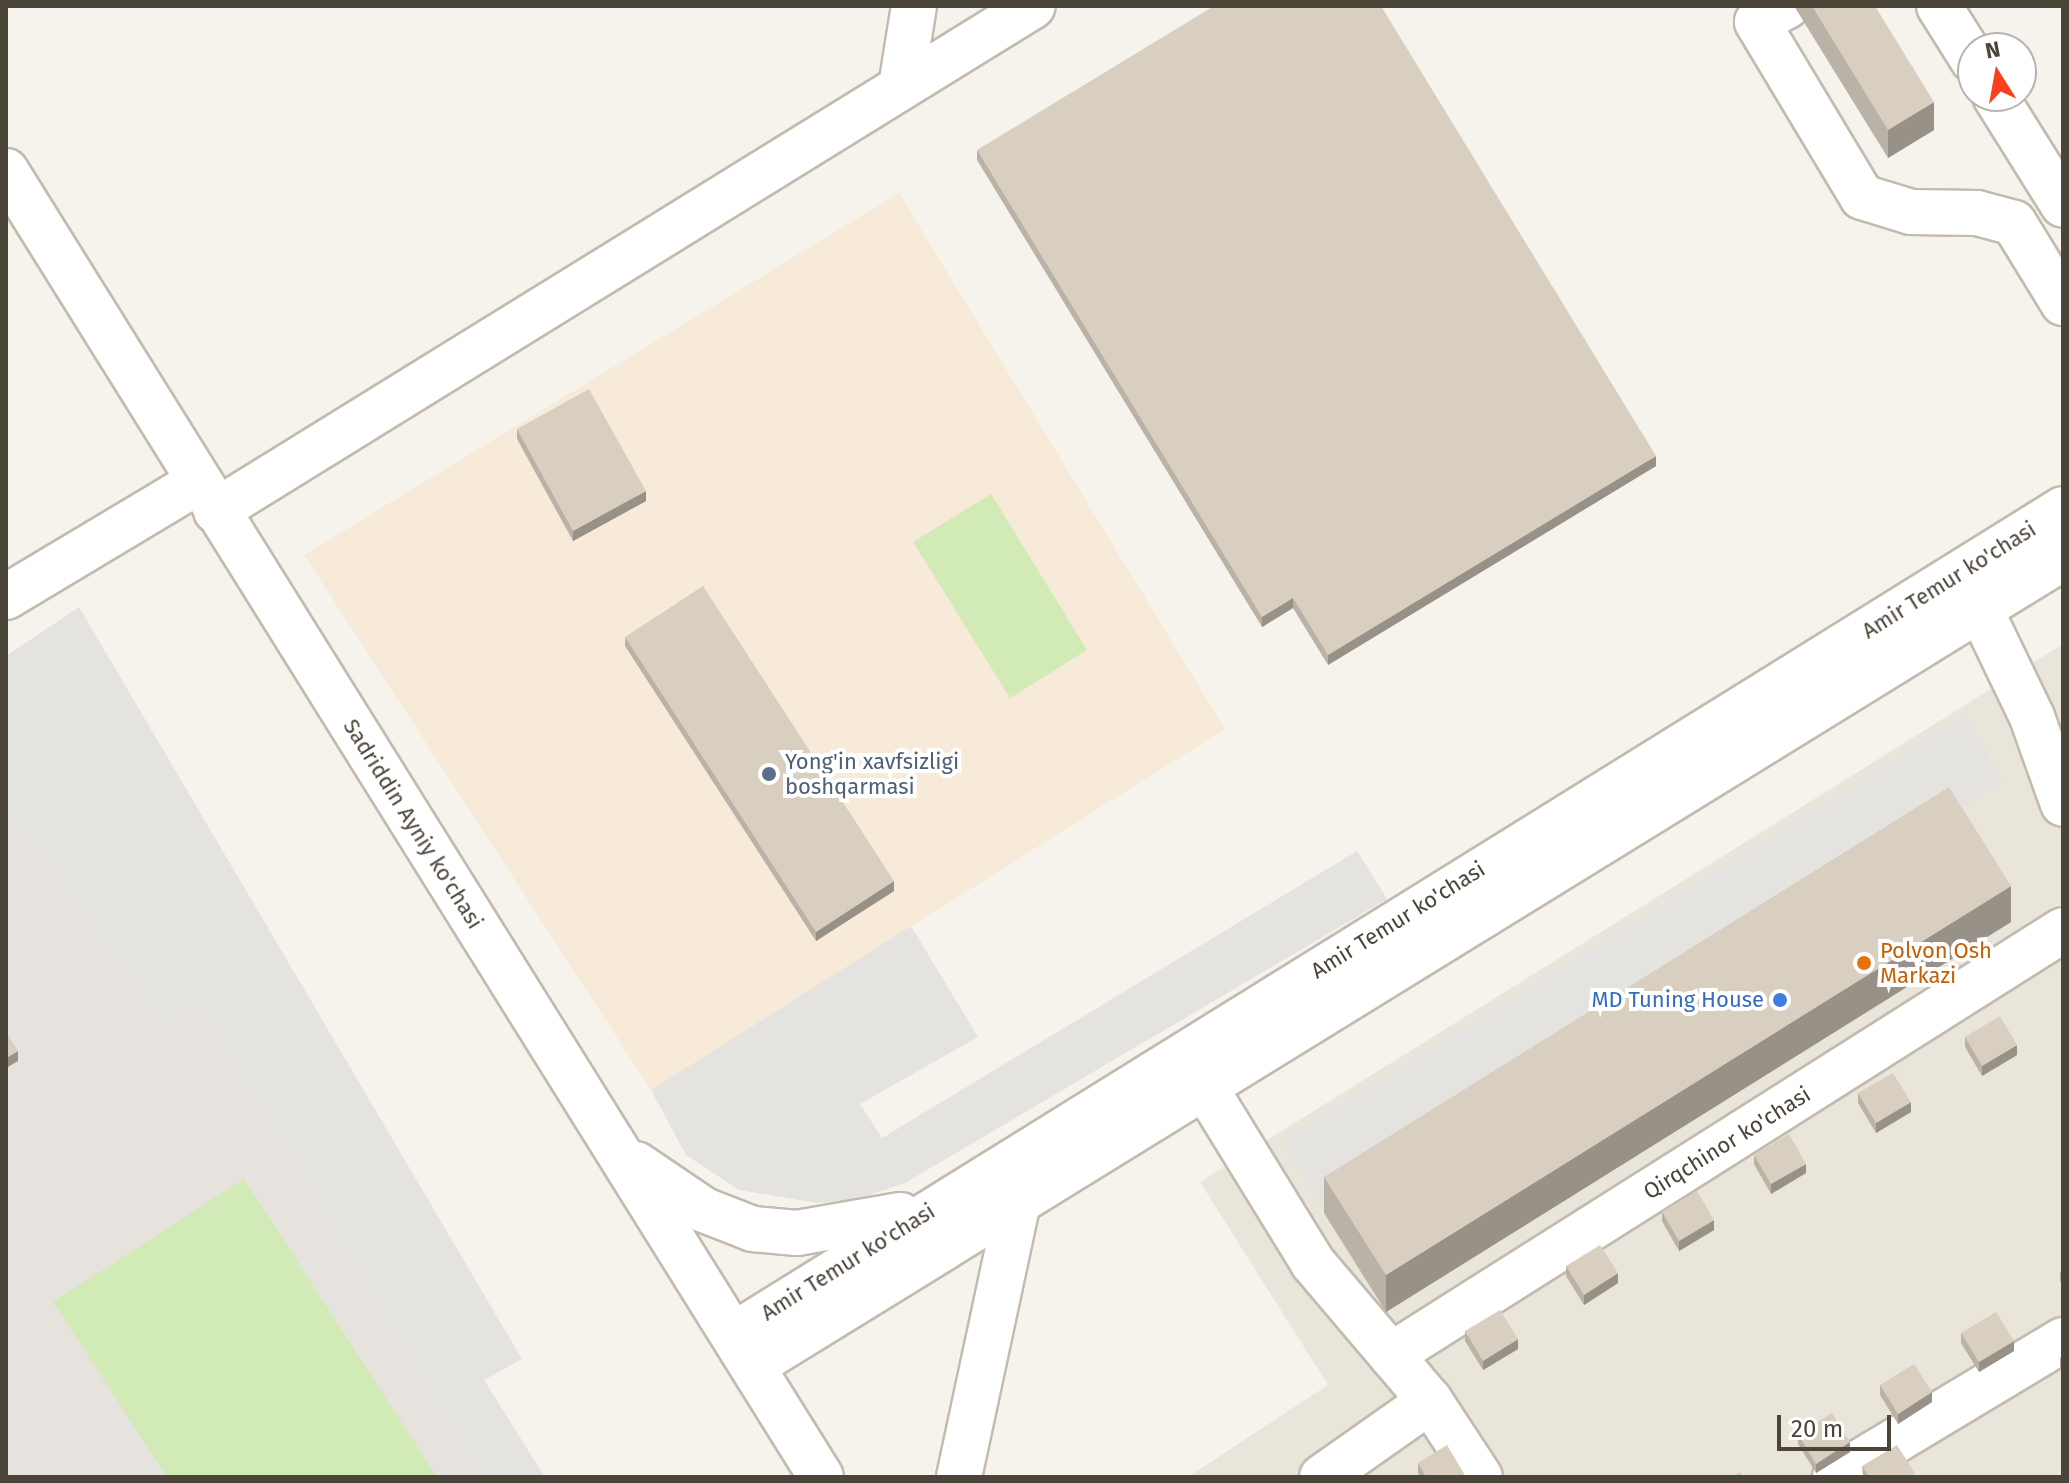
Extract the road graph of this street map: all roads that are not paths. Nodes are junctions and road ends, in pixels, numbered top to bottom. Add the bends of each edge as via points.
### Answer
1 (914, 6) edge
2 (1033, 6) edge
3 (1787, 6) edge
4 (1939, 6) edge
5 (1957, 35) edge
6 (901, 87) junction
7 (2005, 112) edge
8 (6, 171) edge
9 (2063, 205) edge
10 (2063, 303) edge
11 (207, 496) junction
12 (2063, 509) edge
13 (2063, 558) edge
14 (6, 597) edge
15 (1981, 611) junction
16 (2063, 804) edge
17 (2063, 930) edge
18 (1206, 1089) junction
19 (622, 1154) junction
20 (1017, 1207) junction
21 (933, 1208) junction
22 (2063, 1340) edge
23 (744, 1350) junction
24 (1391, 1355) junction
25 (1430, 1401) junction
26 (821, 1477) edge
27 (959, 1477) edge
28 (1322, 1477) edge
29 (1480, 1477) edge
30 (1835, 1477) edge

1 - 6 street
2 - 6 street
3 - 10 street via 1757,22 1862,197 1911,212 1977,213 2014,223
4 - 5 street
6 - 11 street
7 - 9 street
8 - 11 street, Sadriddin Ayniy ko'chasi
11 - 14 street
11 - 19 street, Sadriddin Ayniy ko'chasi
12 - 21 street, Amir Temur ko'chasi
13 - 15 street, Amir Temur ko'chasi
15 - 16 street via 2032,717
15 - 18 street, Amir Temur ko'chasi
17 - 24 street, Qirqchinor ko'chasi
18 - 20 street, Amir Temur ko'chasi
18 - 24 street via 1313,1263
19 - 21 street via 704,1210 753,1229 797,1233 846,1228
19 - 23 street, Sadriddin Ayniy ko'chasi
20 - 23 street, Amir Temur ko'chasi
20 - 27 street
21 - 23 street, Amir Temur ko'chasi
22 - 30 street
23 - 26 street, Sadriddin Ayniy ko'chasi
24 - 25 street
25 - 28 street
25 - 29 street

